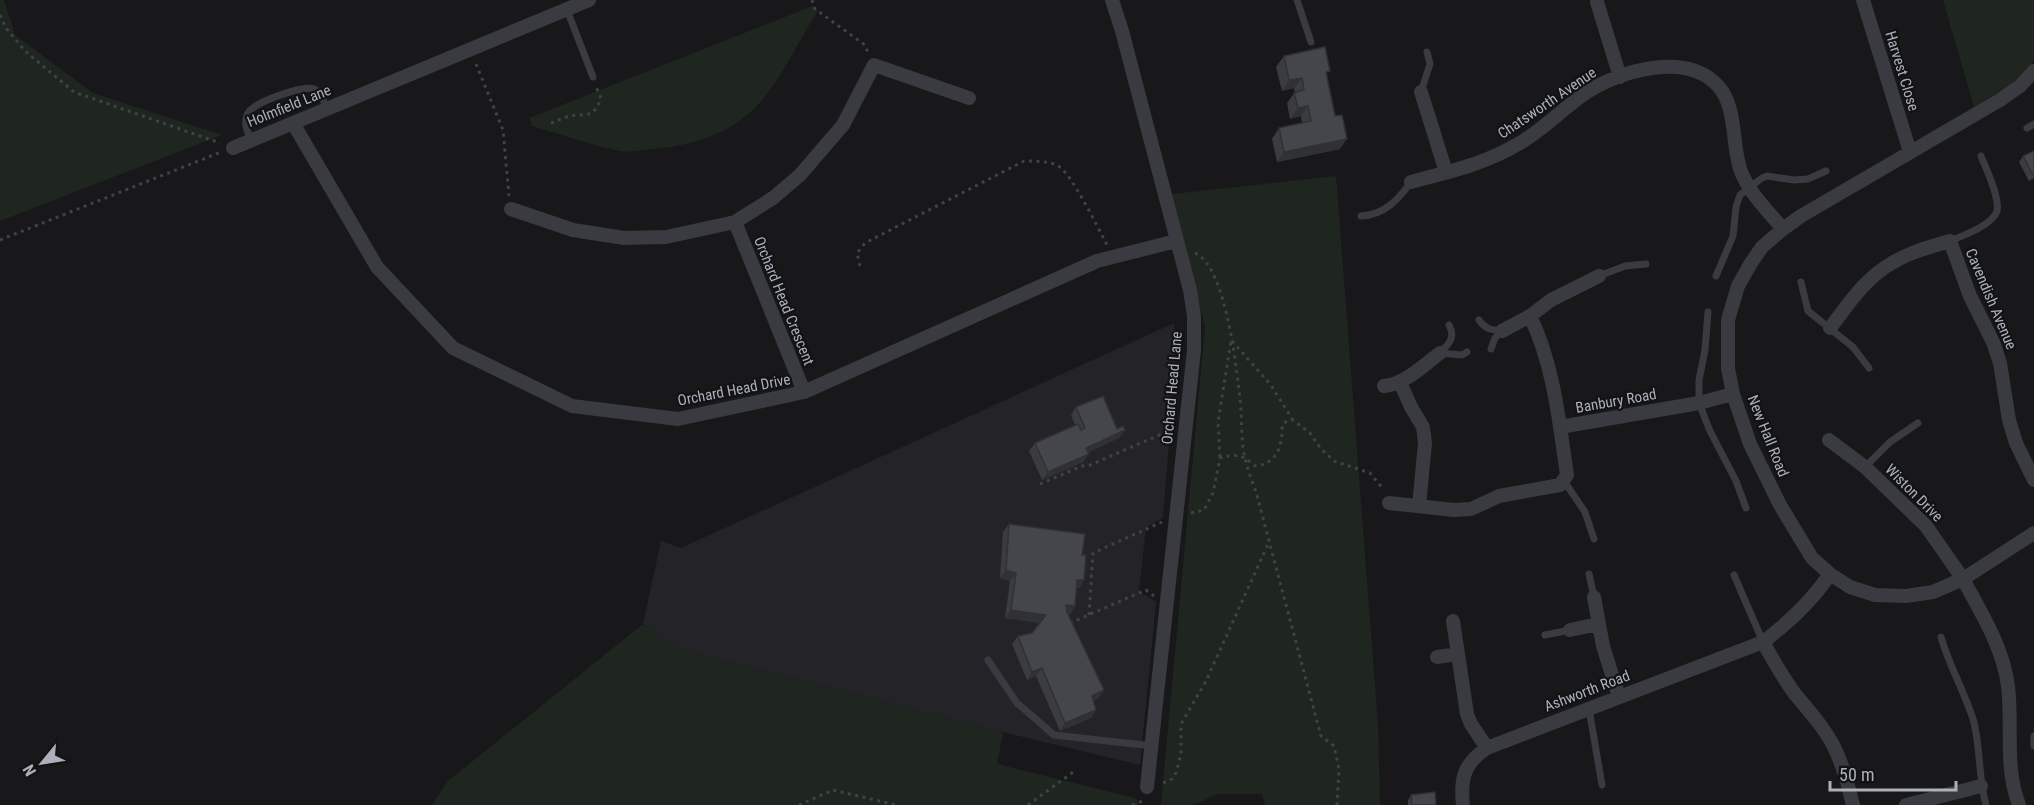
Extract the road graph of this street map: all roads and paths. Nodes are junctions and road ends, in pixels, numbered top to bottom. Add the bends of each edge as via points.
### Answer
1 (590, 0) edge
2 (812, 0) edge
3 (1112, 0) edge
4 (1297, 0) edge
5 (1863, 0) edge
6 (1597, 2) dead end
7 (567, 10) junction
8 (0, 15) edge
9 (1311, 42) dead end
10 (470, 50) junction
11 (1427, 52) dead end
12 (874, 65) junction
13 (2033, 74) edge
14 (592, 77) joint
15 (1620, 77) junction
16 (1421, 92) joint
17 (969, 98) dead end
18 (327, 109) junction
19 (292, 123) junction
20 (551, 123) dead end
21 (251, 140) junction
22 (232, 148) junction
23 (1910, 152) junction
24 (1981, 156) dead end
25 (1826, 171) dead end
26 (1446, 172) junction
27 (1411, 182) joint
28 (1749, 188) junction
29 (511, 209) joint
30 (1361, 216) dead end
31 (735, 222) junction
32 (1783, 229) junction
33 (0, 240) edge
34 (1950, 242) junction
35 (1178, 247) junction
36 (1114, 257) junction
37 (1646, 264) dead end
38 (860, 266) dead end
39 (1599, 276) joint
40 (1716, 276) dead end
41 (1801, 282) dead end
42 (1708, 312) dead end
43 (1530, 316) junction
44 (1479, 320) dead end
45 (1449, 325) dead end
46 (1830, 328) junction
47 (1502, 330) junction
48 (1231, 340) junction
49 (1491, 350) dead end
50 (1467, 352) dead end
51 (1440, 353) junction
52 (1869, 368) dead end
53 (1401, 382) junction
54 (1384, 386) dead end
55 (804, 393) junction
56 (1733, 394) junction
57 (1699, 403) junction
58 (1293, 420) junction
59 (1186, 423) junction
60 (1918, 423) dead end
61 (1560, 427) junction
62 (1829, 441) dead end
63 (1244, 456) junction
64 (1220, 458) junction
65 (1865, 467) junction
66 (2034, 480) edge
67 (1564, 481) junction
68 (1040, 484) dead end
69 (1389, 503) joint
70 (1419, 506) junction
71 (1746, 508) dead end
72 (1176, 515) junction
73 (2034, 533) edge
74 (1594, 539) dead end
75 (1269, 542) junction
76 (1589, 574) dead end
77 (1830, 574) junction
78 (1734, 575) dead end
79 (1964, 579) junction
80 (1594, 597) joint
81 (1167, 606) junction
82 (1089, 615) junction
83 (1453, 621) dead end
84 (1598, 624) junction
85 (1064, 626) edge
86 (1570, 630) joint
87 (1545, 635) dead end
88 (1941, 637) dead end
89 (1763, 642) junction
90 (1458, 654) junction
91 (1437, 657) dead end
92 (988, 660) dead end
93 (1619, 697) junction
94 (1589, 709) junction
95 (2034, 736) edge
96 (2034, 746) edge
97 (1153, 747) junction
98 (1487, 748) junction
99 (1076, 770) dead end
100 (1602, 785) dead end
101 (1981, 786) junction
102 (1146, 794) junction
103 (799, 805) edge
104 (896, 805) edge
105 (1028, 805) edge
106 (1132, 805) edge
107 (1337, 805) edge
108 (1464, 805) edge
109 (1853, 805) edge
110 (1906, 805) edge
111 (1986, 805) edge
112 (2019, 805) edge

1 - 7 street, Holmfield Lane
2 - 12 path via 815,9 865,45
3 - 35 street, Orchard Head Lane
4 - 9 lane
5 - 23 street, Harvest Close
6 - 15 street
7 - 10 street, Holmfield Lane
7 - 14 lane
8 - 22 path via 25,51 74,92
10 - 18 street, Holmfield Lane
10 - 29 path via 503,130
11 - 16 lane via 1430,64
12 - 17 street
12 - 31 street via 843,125 800,175
13 - 23 street, New Hall Road via 2000,100
14 - 20 path via 601,98 597,110
15 - 26 street, Chatsworth Avenue via 1583,94 1520,144 1486,161
15 - 28 street, Chatsworth Avenue via 1675,65 1688,68 1719,87 1732,120 1741,172
16 - 26 street
18 - 19 street, Holmfield Lane
18 - 21 lane via 313,88 297,89 250,110 245,124
19 - 21 street, Holmfield Lane
19 - 55 street, Orchard Head Drive via 377,267 453,348 572,406 678,419
21 - 22 street, Holmfield Lane
22 - 33 path
23 - 32 street, New Hall Road
24 - 34 lane via 1997,200 1997,212 1990,221
25 - 28 lane via 1808,179 1767,176
26 - 27 street, Chatsworth Avenue
27 - 30 lane via 1398,200 1371,215
28 - 32 street, Chatsworth Avenue
28 - 40 lane via 1740,195 1733,237
29 - 31 street via 573,230 624,238 666,237
31 - 55 street, Orchard Head Crescent
32 - 56 street, New Hall Road via 1762,247 1733,301 1727,342
34 - 46 street, Cavendish Avenue via 1908,255 1884,268 1860,290
34 - 66 street, Cavendish Avenue via 2001,363 2009,420
35 - 36 street, Orchard Head Drive
35 - 48 path via 1200,255 1209,266 1224,300
35 - 59 street, Orchard Head Lane via 1194,316
36 - 38 path via 1070,178 1058,166 1024,161 865,243 857,253
36 - 55 street, Orchard Head Drive via 1097,261
37 - 39 lane via 1625,266
39 - 43 street via 1551,300
41 - 46 lane via 1808,311
42 - 57 lane
43 - 47 street
43 - 61 street via 1544,349
44 - 47 lane via 1490,330
45 - 51 lane via 1452,339
46 - 52 lane
47 - 49 lane
48 - 58 path via 1270,384
48 - 63 path
48 - 64 path via 1218,422
50 - 51 lane via 1462,356
51 - 53 street
53 - 54 street
53 - 70 street via 1423,427
56 - 57 street, Banbury Road
56 - 77 street, New Hall Road via 1750,444 1780,506 1812,558
57 - 61 street, Banbury Road
57 - 71 lane
58 - 63 path via 1282,425 1283,443 1274,458 1255,466
58 - 69 path via 1334,461 1370,473 1383,487
59 - 68 path
59 - 72 street, Orchard Head Lane
60 - 65 lane via 1890,442
61 - 67 street, Banbury Road via 1567,475
62 - 65 street, Wiston Drive
63 - 64 path
63 - 75 path
64 - 72 path via 1214,493 1204,510
65 - 79 street, Wiston Drive via 1926,526
67 - 70 street via 1550,488 1498,496 1471,509
67 - 74 lane via 1585,512
69 - 70 street
72 - 81 street, Orchard Head Lane
72 - 82 path via 1093,553
73 - 79 street
75 - 102 path via 1206,681 1181,724 1181,754 1176,773
75 - 107 path via 1321,736 1334,746 1339,769
76 - 80 lane
77 - 79 street, New Hall Road via 1875,595 1933,592
77 - 89 street, Ashworth Road via 1798,613
78 - 89 lane
79 - 112 street via 2000,651 2007,684 2010,771
80 - 84 street
81 - 82 path via 1146,590
81 - 97 street, Orchard Head Lane
82 - 85 path
83 - 90 street
84 - 86 street
84 - 93 street
86 - 87 lane
88 - 101 lane via 1973,719
89 - 93 street, Ashworth Road
89 - 109 street via 1833,747
90 - 91 street
90 - 98 street via 1467,714
92 - 97 lane via 1017,703 1054,735
93 - 94 street, Ashworth Road
94 - 98 street, Ashworth Road
94 - 100 lane
95 - 96 lane
97 - 102 street, Orchard Head Lane
98 - 108 street, Ashworth Road via 1469,763 1461,787
99 - 105 path
101 - 110 street
101 - 111 lane
102 - 106 path
103 - 104 path via 833,790

